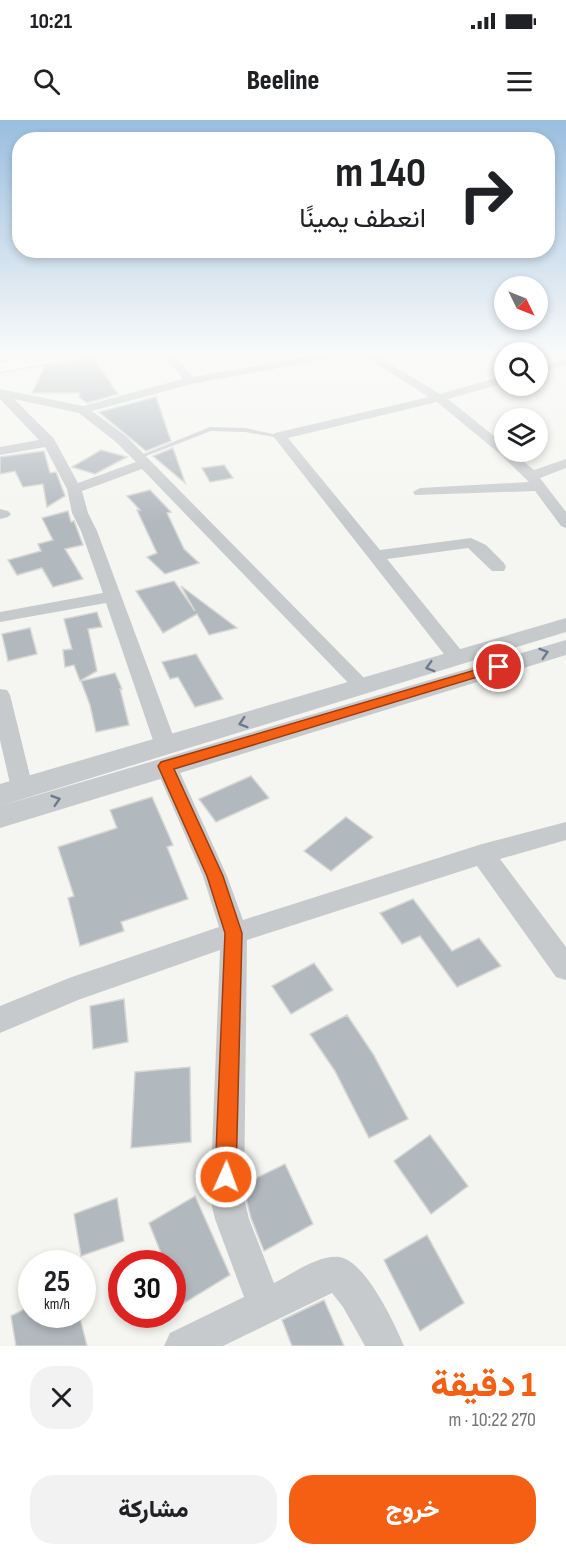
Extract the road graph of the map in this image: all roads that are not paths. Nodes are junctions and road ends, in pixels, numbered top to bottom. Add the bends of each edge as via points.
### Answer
1 (17, 409) edge
2 (79, 409) edge
3 (86, 409) edge
4 (391, 409) edge
5 (453, 409) edge
6 (83, 410) junction
7 (280, 435) junction
8 (49, 442) junction
9 (494, 442) edge
10 (0, 451) edge
11 (142, 460) junction
12 (516, 462) edge
13 (566, 463) edge
14 (536, 481) junction
15 (75, 489) junction
16 (420, 492) dead end
17 (566, 523) edge
18 (374, 556) junction
19 (498, 567) dead end
20 (110, 597) junction
21 (0, 617) edge
22 (566, 625) edge
23 (566, 647) edge
24 (458, 659) junction
25 (363, 687) junction
26 (0, 694) edge
27 (166, 756) junction
28 (11, 791) edge
29 (0, 817) edge
30 (566, 831) edge
31 (482, 854) junction
32 (234, 933) junction
33 (566, 968) edge
34 (0, 1020) edge
35 (266, 1305) junction
36 (183, 1346) edge
37 (385, 1346) edge

1 - 8 street
2 - 6 street
3 - 6 street
4 - 7 street
5 - 9 street
6 - 11 street
7 - 11 lane via 213,428
7 - 18 street
8 - 10 street
8 - 15 street
11 - 15 street
11 - 25 street
12 - 14 street
13 - 14 street
14 - 16 street
14 - 17 street
15 - 20 street
18 - 19 street via 471,543
18 - 24 street
20 - 21 street
20 - 27 street
22 - 24 street
27 -> 23 street
24 -> 25 street
25 -> 27 street
26 - 28 street
27 - 28 street
29 -> 27 street
27 - 32 street
30 - 31 street
31 - 32 street
31 - 33 street
32 - 34 street via 41,1000
32 - 35 street via 227,1198
35 - 36 street
35 - 37 street via 326,1276 340,1275 356,1294

